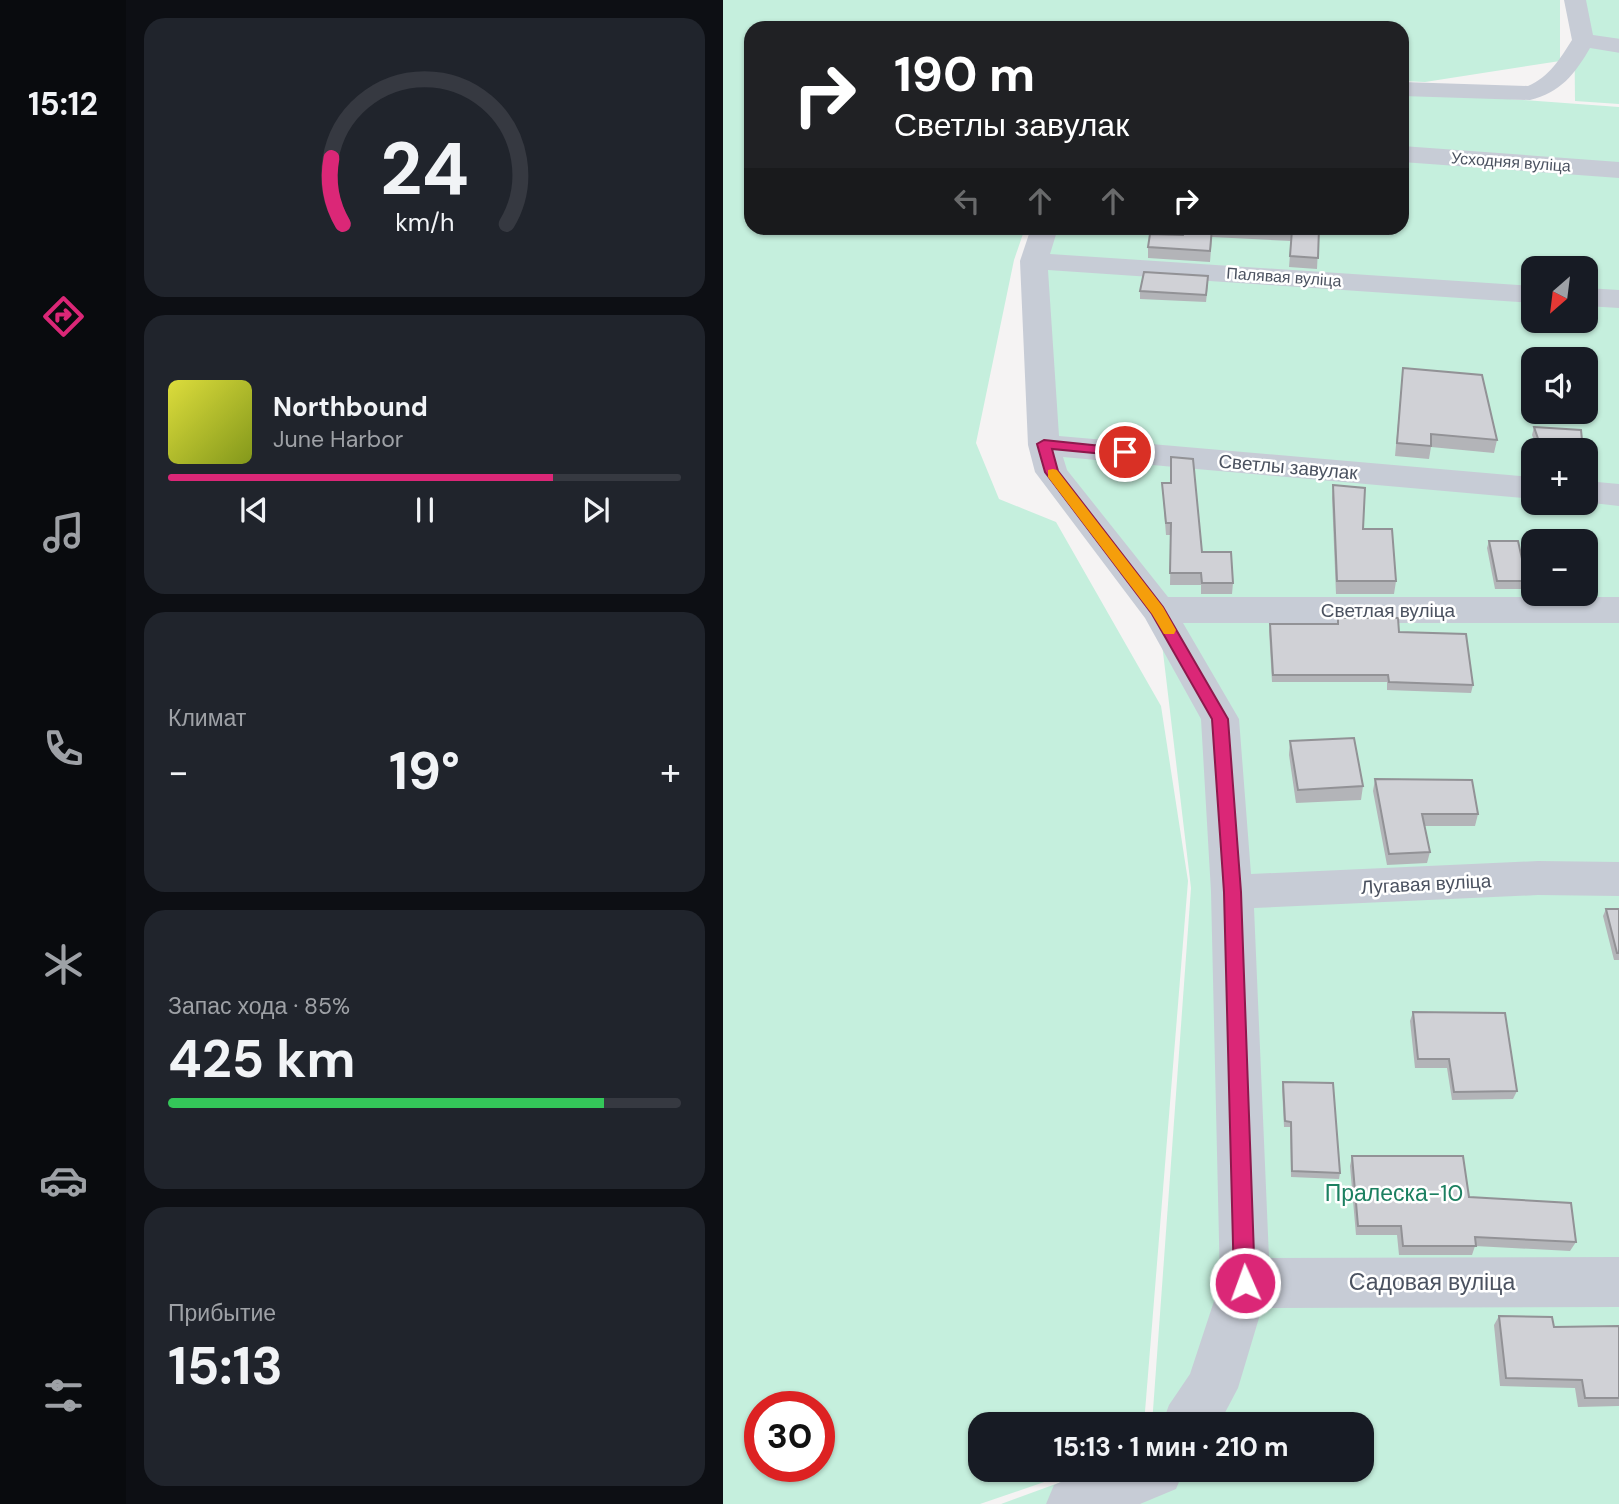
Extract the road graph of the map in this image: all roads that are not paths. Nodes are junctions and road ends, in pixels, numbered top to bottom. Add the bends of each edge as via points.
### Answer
1 (1575, 0) edge
2 (1583, 40) junction
3 (1619, 46) edge
4 (1409, 90) edge
5 (1409, 155) edge
6 (1619, 170) edge
7 (1039, 244) edge
8 (1521, 293) edge
9 (1598, 298) edge
10 (1619, 299) edge
11 (1044, 444) junction
12 (1521, 487) edge
13 (1598, 493) edge
14 (1619, 495) edge
15 (1158, 610) junction
16 (1619, 610) edge
17 (1619, 879) edge
18 (1232, 892) junction
19 (1619, 1282) edge
20 (1245, 1283) junction
21 (1196, 1412) edge
22 (1127, 1482) edge
23 (1073, 1504) edge

1 - 2 street
2 - 3 street
2 - 4 street via 1565,71 1538,91
5 - 6 street, Усходняя вуліца
7 - 8 street, Палявая вуліца
7 - 11 street
9 - 10 street
11 - 12 street, Светлы завулак
11 - 15 street via 1051,472
13 - 14 street
15 - 16 street, Светлая вуліца
15 - 18 street via 1220,719
17 - 18 street, Лугавая вуліца via 1538,878
18 - 20 street
19 - 20 street, Садовая вуліца
20 - 21 street via 1212,1388
22 - 23 street

